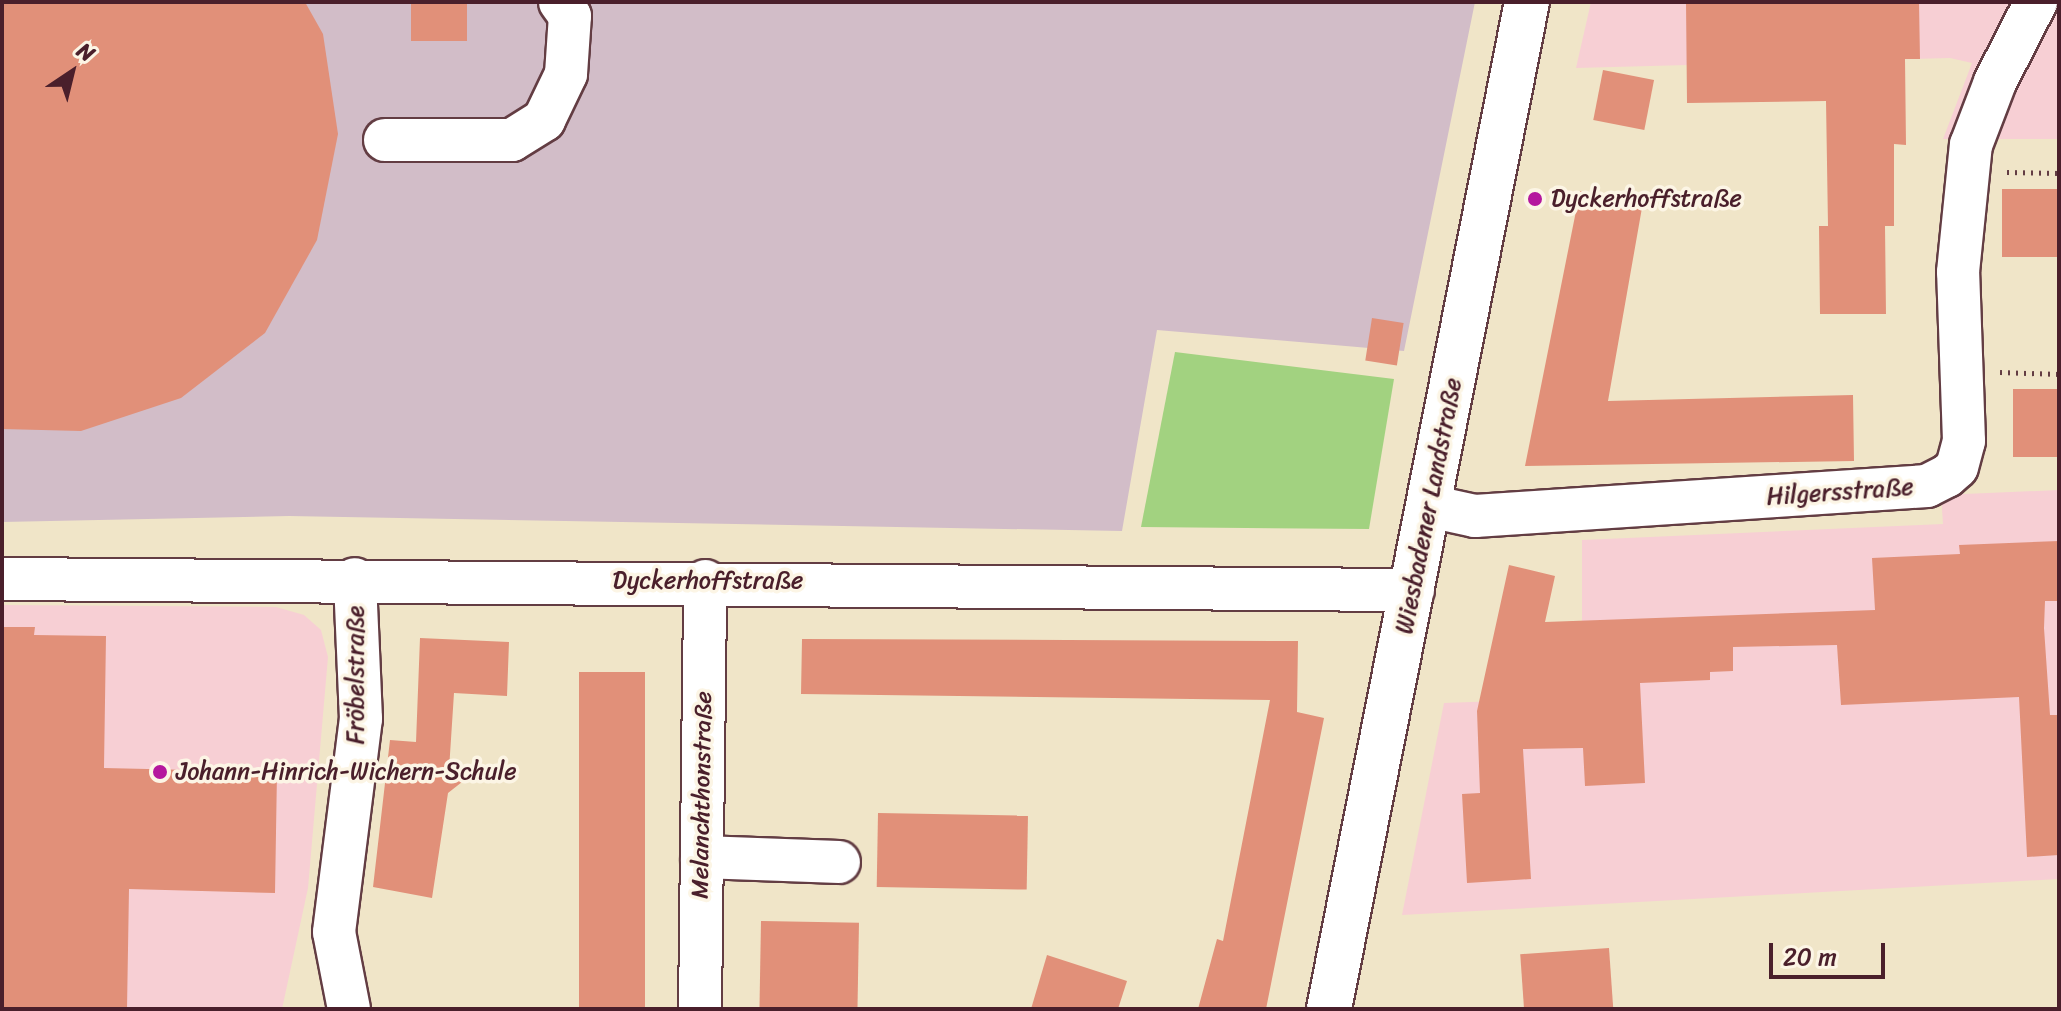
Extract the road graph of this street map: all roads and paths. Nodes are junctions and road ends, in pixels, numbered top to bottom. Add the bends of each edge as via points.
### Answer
1 (560, 2) edge
2 (1527, 2) edge
3 (2036, 2) edge
4 (385, 140) dead end
5 (1961, 371) junction
6 (2059, 374) edge
7 (1429, 506) junction
8 (2, 579) edge
9 (355, 579) junction
10 (705, 581) junction
11 (1413, 590) junction
12 (702, 857) junction
13 (839, 862) dead end
14 (349, 1009) edge
15 (700, 1009) edge
16 (1329, 1009) edge

1 - 4 street via 570,16 566,74 544,120 512,140
2 - 7 main road, Wiesbadener Landstraße
3 - 5 street, Hilgersstraße via 1995,82 1971,145 1958,272
5 - 6 path
5 - 7 street, Hilgersstraße via 1964,441 1957,467 1927,486 1475,516
7 - 11 main road, Wiesbadener Landstraße
8 - 9 street, Dyckerhoffstraße
9 - 10 street, Dyckerhoffstraße
9 - 14 street, Fröbelstraße via 361,719 334,932
10 - 11 street, Dyckerhoffstraße
10 - 12 street, Melanchthonstraße
11 - 16 main road, Wiesbadener Landstraße
12 - 13 street
12 - 15 street, Melanchthonstraße

